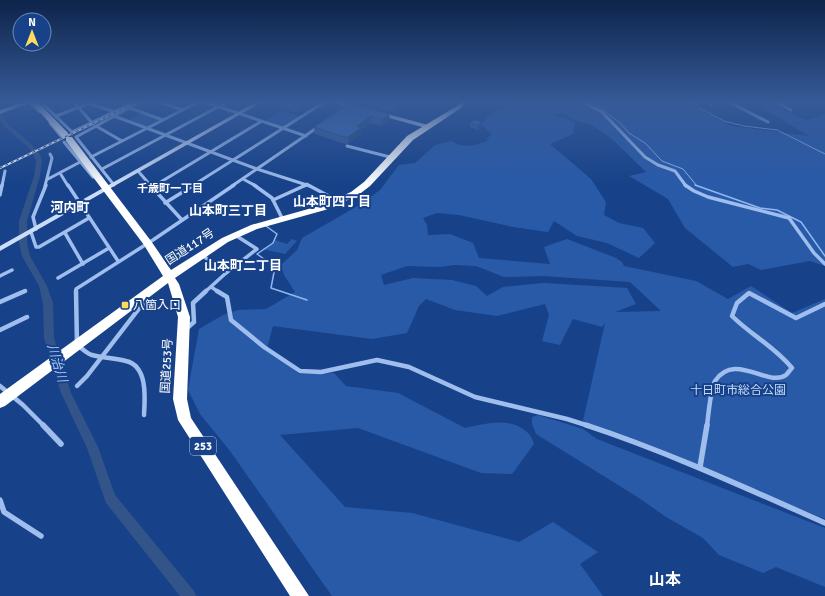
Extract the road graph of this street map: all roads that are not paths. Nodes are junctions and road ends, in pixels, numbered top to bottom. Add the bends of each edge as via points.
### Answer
1 (57, 129) edge
2 (66, 129) edge
3 (81, 129) edge
4 (91, 129) edge
5 (101, 129) edge
6 (144, 129) edge
7 (148, 129) edge
8 (178, 129) edge
9 (214, 129) edge
10 (249, 129) edge
11 (283, 129) edge
12 (286, 129) edge
13 (317, 129) edge
14 (422, 129) edge
15 (618, 129) edge
16 (166, 135) junction
17 (306, 136) junction
18 (122, 141) junction
19 (187, 144) junction
20 (346, 146) dead end
21 (211, 152) junction
22 (50, 154) dead end
23 (390, 157) junction
24 (86, 159) junction
25 (233, 160) junction
26 (257, 169) junction
27 (102, 170) junction
28 (5, 171) dead end
29 (138, 171) junction
30 (60, 173) junction
31 (48, 179) junction
32 (243, 179) junction
33 (307, 184) junction
34 (152, 187) junction
35 (108, 188) junction
36 (0, 195) edge
37 (273, 200) junction
38 (339, 202) junction
39 (165, 203) junction
40 (80, 204) junction
41 (89, 218) junction
42 (282, 218) junction
43 (182, 220) junction
44 (32, 231) junction
45 (65, 233) junction
46 (235, 235) junction
47 (148, 243) junction
48 (110, 248) junction
49 (0, 249) edge
50 (202, 254) junction
51 (118, 262) junction
52 (83, 264) junction
53 (825, 264) edge
54 (12, 270) dead end
55 (226, 273) junction
56 (0, 276) edge
57 (170, 276) junction
58 (58, 278) dead end
59 (211, 287) junction
60 (25, 291) dead end
61 (0, 302) edge
62 (147, 302) dead end
63 (825, 304) edge
64 (27, 317) dead end
65 (0, 330) edge
66 (185, 330) junction
67 (77, 345) junction
68 (102, 358) junction
69 (0, 386) edge
70 (77, 386) dead end
71 (5, 398) edge
72 (144, 415) dead end
73 (60, 444) dead end
74 (700, 467) junction
75 (0, 500) edge
76 (825, 523) edge
77 (41, 536) dead end
78 (300, 596) edge

1 - 24 highway, 国道253号 / 253
2 - 3 street via 69,132
4 - 24 street via 76,137
5 - 18 street
6 - 18 street
7 - 16 street
8 - 16 street
9 - 19 street
10 - 21 street
11 - 25 street
12 - 17 street
13 - 17 street
14 - 23 highway, 国道117号
15 - 53 street via 645,156 658,165 675,171 694,191 789,218
16 - 19 street
16 - 27 street
17 - 26 street
18 - 24 street
19 - 21 street
19 - 29 street
20 - 23 street
21 - 25 street
21 - 34 street
22 - 31 street via 52,158
23 - 38 highway, 国道117号 via 366,184
24 - 27 street
24 - 30 street
24 - 35 highway, 国道253号 / 253
25 - 26 street
25 - 39 street
26 - 32 street
26 - 33 street
27 - 35 street
28 - 36 street
29 - 34 street
29 - 35 street
30 - 31 street
30 - 40 street
31 - 44 street via 33,218
32 - 37 street via 261,187
32 - 43 street
33 - 37 street
33 - 38 street
34 - 39 street
35 - 40 street
35 - 47 highway, 国道253号 / 253
37 - 42 street via 279,206
38 - 42 highway, 国道117号
39 - 43 street
40 - 41 street
40 - 44 street
41 - 45 street
41 - 48 street
42 - 46 highway, 国道117号
43 - 47 street
44 - 45 street via 36,247
44 - 49 street
45 - 52 street
46 - 50 highway, 国道117号
46 - 55 street via 257,249
47 - 51 street
47 - 57 highway, 国道253号 / 253
48 - 51 street
48 - 52 street
50 - 55 street
50 - 57 highway, 国道117号
51 - 67 street via 76,289
52 - 58 street
54 - 56 street
55 - 59 street
57 - 66 highway, 国道253号 / 253 via 180,304
57 - 67 highway, 国道117号
59 - 66 street via 193,303 193,324
59 - 74 street via 228,297 231,320 300,371 322,372 377,360 397,363 475,397 567,419
60 - 61 street
62 - 68 street via 141,306
63 - 74 street via 796,318 749,293 737,303 732,316 784,357 792,368 789,374 783,377 770,377 737,369 719,373 714,382
64 - 65 street
66 - 78 highway, 国道253号 / 253 via 180,373 180,399 185,420
67 - 68 street via 91,355
67 - 71 highway, 国道117号
68 - 70 street
68 - 72 street via 128,361 143,376
69 - 71 street
71 - 73 street via 28,410
74 - 76 street
75 - 77 street via 4,512

